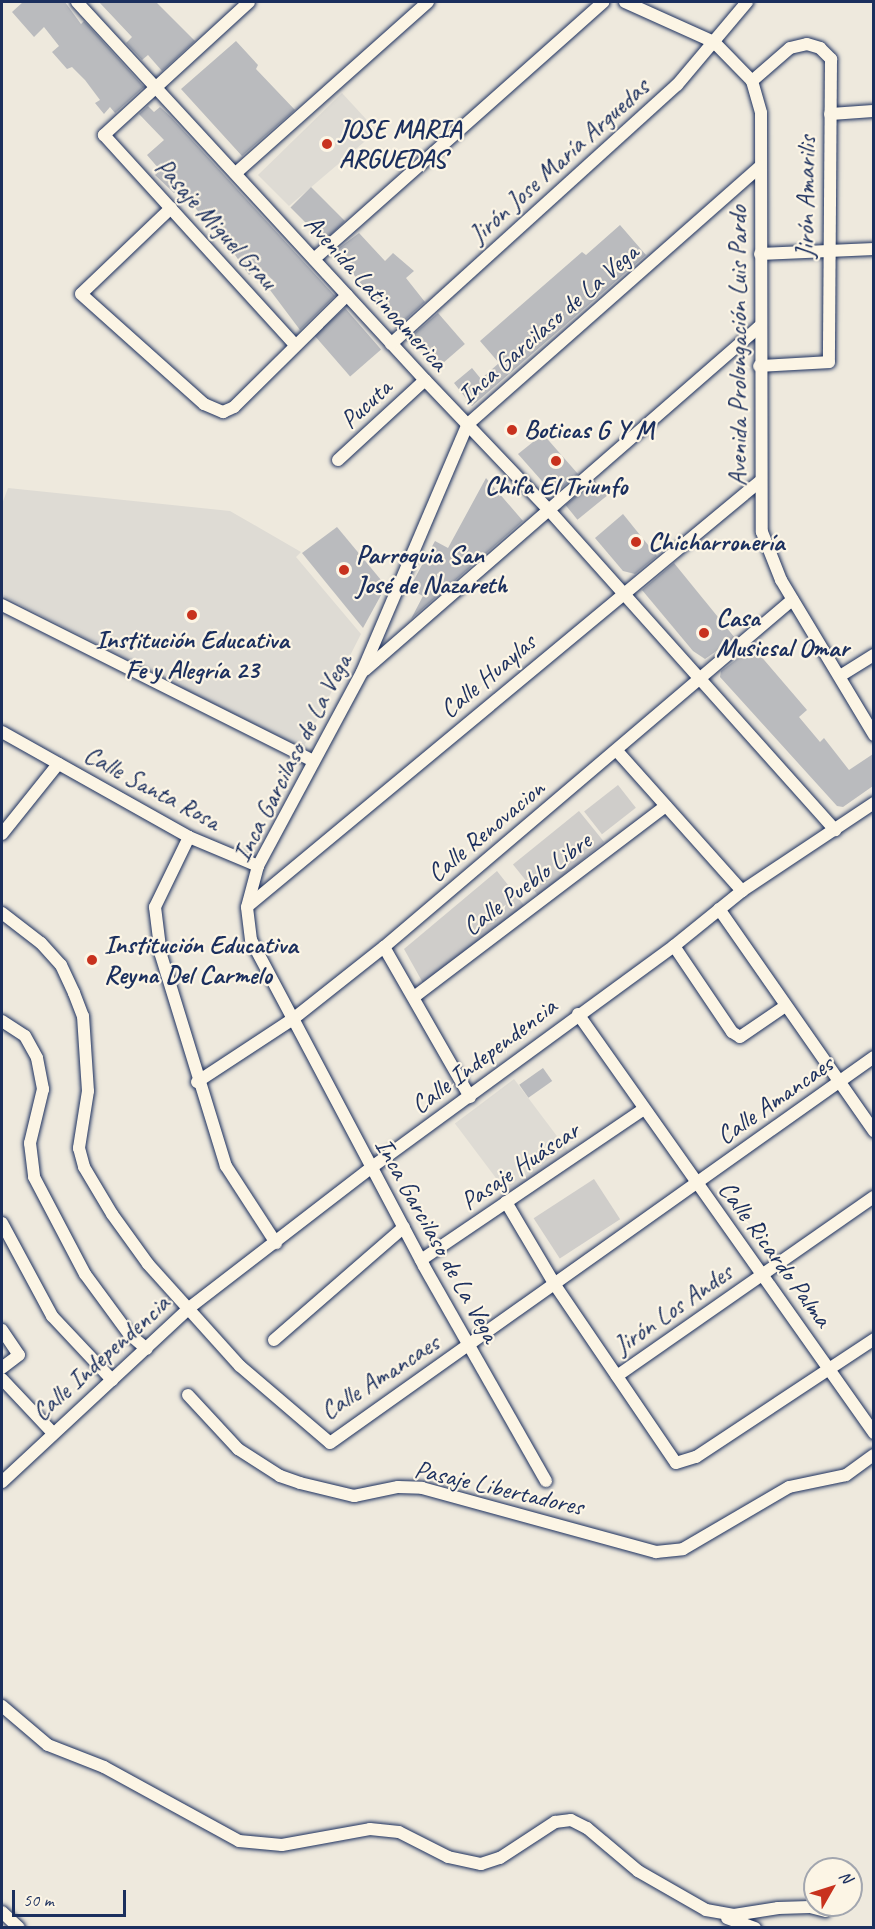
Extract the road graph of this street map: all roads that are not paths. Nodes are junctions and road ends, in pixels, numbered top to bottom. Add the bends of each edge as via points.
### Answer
1 (77, 2) edge
2 (249, 2) edge
3 (428, 2) edge
4 (603, 2) edge
5 (626, 2) edge
6 (747, 2) edge
7 (714, 42) junction
8 (752, 81) junction
9 (157, 87) junction
10 (873, 111) edge
11 (830, 114) junction
12 (760, 167) junction
13 (237, 172) junction
14 (171, 208) junction
15 (873, 249) edge
16 (828, 251) junction
17 (760, 255) junction
18 (314, 259) junction
19 (347, 295) junction
20 (760, 326) junction
21 (294, 344) junction
22 (391, 344) junction
23 (759, 366) junction
24 (424, 380) junction
25 (468, 423) junction
26 (338, 460) dead end
27 (759, 482) junction
28 (548, 509) junction
29 (624, 592) junction
30 (792, 600) junction
31 (7, 607) edge
32 (873, 655) edge
33 (362, 672) junction
34 (840, 676) junction
35 (697, 679) junction
36 (2, 732) edge
37 (873, 735) edge
38 (617, 751) junction
39 (313, 761) junction
40 (58, 764) junction
41 (873, 803) edge
42 (666, 806) junction
43 (835, 830) junction
44 (2, 834) edge
45 (189, 837) junction
46 (258, 866) junction
47 (742, 891) junction
48 (247, 907) junction
49 (719, 909) junction
50 (2, 913) edge
51 (674, 946) junction
52 (384, 947) junction
53 (414, 997) junction
54 (784, 1007) junction
55 (578, 1014) junction
56 (293, 1019) junction
57 (2, 1021) edge
58 (873, 1057) edge
59 (198, 1082) junction
60 (838, 1083) junction
61 (470, 1097) junction
62 (644, 1109) junction
63 (873, 1131) edge
64 (372, 1167) junction
65 (696, 1183) junction
66 (873, 1197) edge
67 (506, 1202) junction
68 (2, 1223) edge
69 (404, 1227) junction
70 (276, 1243) junction
71 (421, 1260) junction
72 (762, 1274) junction
73 (555, 1285) junction
74 (189, 1308) junction
75 (2, 1329) edge
76 (873, 1338) edge
77 (274, 1340) dead end
78 (468, 1346) junction
79 (147, 1349) junction
80 (2, 1368) edge
81 (830, 1369) junction
82 (617, 1376) junction
83 (2, 1379) edge
84 (112, 1380) junction
85 (188, 1395) dead end
86 (52, 1432) junction
87 (873, 1433) edge
88 (873, 1455) edge
89 (546, 1480) dead end
90 (2, 1482) edge
91 (2, 1706) edge
92 (803, 1907) edge
93 (706, 1910) junction
94 (2, 1912) edge
95 (19, 1928) edge
96 (754, 1928) edge

1 - 9 street, Avenida Latinoamerica
2 - 9 street
3 - 13 street
4 - 18 street
5 - 7 street
6 - 7 street, Jirón Jose María Arguedas
7 - 8 street
7 - 22 street, Jirón Jose María Arguedas via 677,85
8 - 11 street, Jirón Amarilis via 790,48 820,48 831,59
8 - 12 street, Avenida Prolongación Luis Pardo via 760,113
9 - 13 street, Avenida Latinoamerica
9 - 14 street, Pasaje Miguel Grau via 104,135
10 - 11 street
11 - 16 street, Jirón Amarilis
12 - 17 street, Avenida Prolongación Luis Pardo
12 - 25 street, Inca Garcilaso de La Vega
13 - 18 street, Avenida Latinoamerica
14 - 21 street, Pasaje Miguel Grau
14 - 21 street via 81,294 204,404 223,412 234,407
15 - 16 street
16 - 17 street
16 - 23 street, Jirón Amarilis via 829,362
17 - 20 street, Avenida Prolongación Luis Pardo
18 - 19 street, Avenida Latinoamerica
19 - 21 street
19 - 22 street, Avenida Latinoamerica
20 - 23 street, Avenida Prolongación Luis Pardo
20 - 28 street
22 - 24 street, Avenida Latinoamerica
23 - 27 street, Avenida Prolongación Luis Pardo
24 - 25 street, Avenida Latinoamerica
24 - 26 street, Pucuta
25 - 28 street, Avenida Latinoamerica
25 - 33 street, Inca Garcilaso de La Vega
27 - 29 street, Calle Huaylas
27 - 30 street, Avenida Prolongación Luis Pardo via 762,532
28 - 29 street, Avenida Latinoamerica
28 - 33 street
29 - 35 street, Avenida Latinoamerica
29 - 48 street, Calle Huaylas
30 - 34 street, Avenida Prolongación Luis Pardo
30 - 35 street, Calle Renovacion
31 - 39 street
32 - 34 street
33 - 39 street, Inca Garcilaso de La Vega
34 - 37 street, Avenida Prolongación Luis Pardo
35 - 38 street, Calle Renovacion
35 - 43 street, Avenida Latinoamerica
36 - 40 street, Calle Santa Rosa
38 - 42 street
38 - 52 street, Calle Renovacion
39 - 46 street, Inca Garcilaso de La Vega
40 - 44 street
40 - 45 street, Calle Santa Rosa
41 - 43 street, Calle Independencia
42 - 47 street
42 - 53 street, Calle Pueblo Libre
43 - 47 street, Calle Independencia
45 - 46 street, Calle Santa Rosa
45 - 59 street via 155,907 161,955
46 - 48 street, Inca Garcilaso de La Vega
47 - 49 street, Calle Independencia
48 - 56 street, Inca Garcilaso de La Vega via 251,940
49 - 51 street, Calle Independencia
49 - 54 street
50 - 74 street, Calle Amancaes via 41,943 61,966 83,1016 88,1091 79,1148 84,1167 148,1264
51 - 54 street via 732,1032 740,1037
51 - 55 street, Calle Independencia
52 - 53 street
52 - 56 street, Calle Renovacion
53 - 61 street
54 - 60 street
55 - 61 street, Calle Independencia
55 - 62 street, Calle Ricardo Palma
56 - 59 street, Calle Renovacion
56 - 64 street, Inca Garcilaso de La Vega
57 - 79 street via 25,1036 37,1058 43,1089 30,1143 34,1177 85,1274 129,1334
58 - 60 street, Calle Amancaes
59 - 70 street via 226,1166
60 - 63 street
60 - 65 street, Calle Amancaes
61 - 64 street, Calle Independencia
62 - 65 street, Calle Ricardo Palma
62 - 67 street, Pasaje Huáscar
64 - 69 street, Inca Garcilaso de La Vega
64 - 70 street, Calle Independencia
65 - 72 street, Calle Ricardo Palma
65 - 73 street, Calle Amancaes
66 - 72 street, Jirón Los Andes
67 - 71 street, Pasaje Huáscar
67 - 73 street
68 - 84 street via 52,1316
69 - 71 street, Inca Garcilaso de La Vega
69 - 77 street
70 - 74 street, Calle Independencia
71 - 78 street, Inca Garcilaso de La Vega
72 - 81 street, Calle Ricardo Palma
72 - 82 street, Jirón Los Andes
73 - 78 street, Calle Amancaes
73 - 82 street
74 - 78 street, Calle Amancaes via 240,1366 330,1443
74 - 79 street, Calle Independencia
75 - 80 street via 19,1355
76 - 81 street
78 - 89 street, Inca Garcilaso de La Vega
79 - 84 street, Calle Independencia
81 - 82 street via 696,1457 676,1463
81 - 87 street, Calle Ricardo Palma
83 - 86 street
84 - 86 street, Calle Independencia
85 - 88 street, Pasaje Libertadores via 238,1449 280,1476 300,1483 354,1496 398,1487 422,1488 656,1552 683,1549 789,1487 846,1475
86 - 90 street, Calle Independencia
91 - 93 street via 48,1744 104,1767 239,1841 282,1845 370,1829 399,1832 448,1857 481,1863 500,1858 555,1822 572,1820 638,1871
92 - 93 street via 734,1915
93 - 96 street
94 - 95 street

